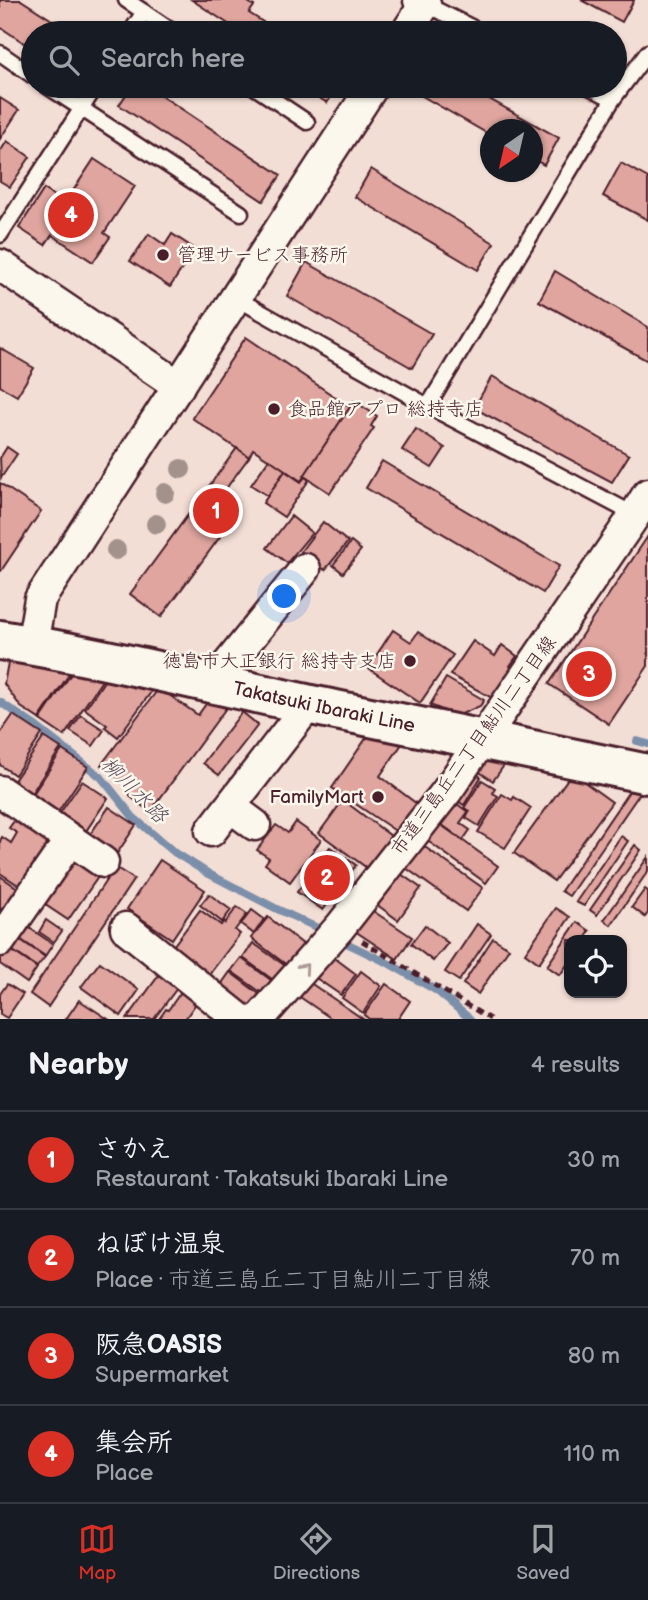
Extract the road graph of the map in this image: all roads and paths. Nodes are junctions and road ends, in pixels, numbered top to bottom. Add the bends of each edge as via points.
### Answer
1 (126, 0) edge
2 (422, 2) edge
3 (144, 12) junction
4 (138, 21) edge
5 (157, 21) edge
6 (413, 21) edge
7 (459, 21) edge
8 (648, 52) edge
9 (0, 53) edge
10 (21, 68) edge
11 (627, 80) edge
12 (65, 98) edge
13 (88, 98) edge
14 (272, 98) edge
15 (365, 98) edge
16 (613, 99) edge
17 (81, 109) junction
18 (307, 121) dead end
19 (241, 214) dead end
20 (0, 235) edge
21 (0, 265) edge
22 (236, 299) junction
23 (179, 386) junction
24 (428, 406) junction
25 (642, 505) edge
26 (305, 569) dead end
27 (16, 642) edge
28 (213, 683) junction
29 (309, 705) junction
30 (483, 739) junction
31 (648, 774) edge
32 (0, 791) edge
33 (231, 807) junction
34 (255, 825) dead end
35 (211, 831) dead end
36 (70, 840) junction
37 (103, 862) dead end
38 (126, 928) dead end
39 (340, 928) junction
40 (0, 941) edge
41 (240, 1019) edge
42 (259, 1019) edge
43 (490, 1019) edge

1 - 3 lane
2 - 6 street
2 - 7 lane
3 - 4 lane
3 - 5 lane
8 - 11 lane
9 - 10 lane
12 - 17 lane
13 - 17 lane
14 - 18 lane
15 - 22 street
16 - 24 lane
17 - 19 lane
17 - 20 lane
21 - 23 street
22 - 23 street
22 - 24 lane
23 - 27 street
24 - 25 lane
25 - 30 street, 市道三島丘二丁目鮎川二丁目線
26 - 28 street
27 - 28 main road, Takatsuki Ibaraki Line
28 - 29 main road, Takatsuki Ibaraki Line
29 - 30 main road, Takatsuki Ibaraki Line
29 - 33 street
30 - 31 main road, Takatsuki Ibaraki Line
30 - 39 street, 市道三島丘二丁目鮎川二丁目線
32 - 36 street
33 - 34 street
33 - 35 street
36 - 37 street
36 - 40 street
38 - 41 street
42 -> 39 street, 市道三島丘二丁目鮎川二丁目線
39 - 43 path

